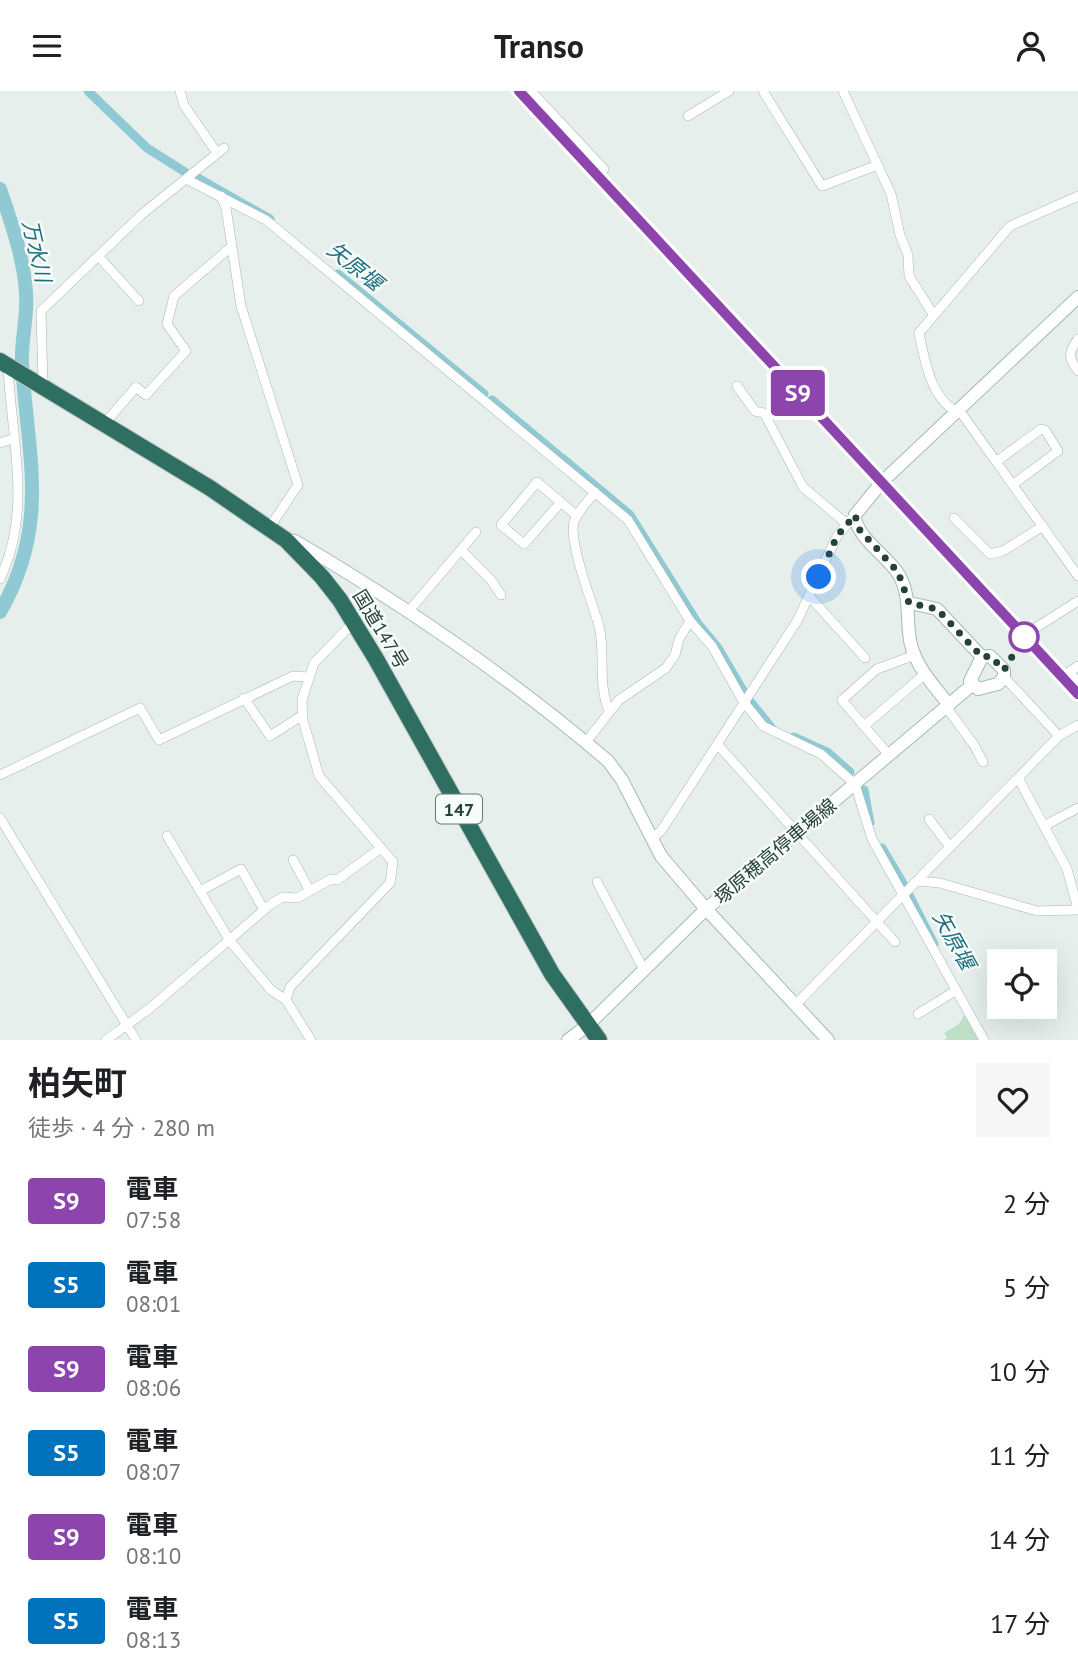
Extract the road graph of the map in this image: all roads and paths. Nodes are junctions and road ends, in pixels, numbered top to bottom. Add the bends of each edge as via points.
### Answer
1 (180, 91) edge
2 (531, 91) edge
3 (729, 91) edge
4 (763, 91) edge
5 (843, 91) edge
6 (688, 116) dead end
7 (878, 165) junction
8 (604, 169) dead end
9 (186, 179) junction
10 (221, 196) junction
11 (1078, 196) edge
12 (231, 247) junction
13 (99, 257) junction
14 (139, 301) dead end
15 (1076, 303) edge
16 (933, 314) junction
17 (1078, 338) edge
18 (7, 365) edge
19 (1078, 371) edge
20 (40, 383) junction
21 (737, 386) dead end
22 (958, 412) junction
23 (105, 423) junction
24 (15, 438) junction
25 (0, 443) edge
26 (997, 461) junction
27 (1014, 484) junction
28 (595, 492) junction
29 (561, 502) junction
30 (577, 516) junction
31 (954, 518) dead end
32 (851, 519) junction
33 (1043, 526) junction
34 (269, 528) junction
35 (476, 532) dead end
36 (286, 540) junction
37 (461, 550) junction
38 (347, 573) junction
39 (1078, 576) edge
40 (322, 577) junction
41 (0, 579) edge
42 (501, 596) dead end
43 (810, 597) junction
44 (1078, 601) edge
45 (909, 603) junction
46 (408, 612) junction
47 (690, 621) junction
48 (354, 622) junction
49 (1034, 629) dead end
50 (915, 655) junction
51 (982, 657) junction
52 (865, 658) dead end
53 (1078, 666) edge
54 (925, 674) junction
55 (307, 677) junction
56 (1004, 677) junction
57 (1078, 682) edge
58 (972, 685) junction
59 (244, 698) junction
60 (743, 701) junction
61 (948, 706) junction
62 (609, 711) junction
63 (303, 716) junction
64 (1078, 725) edge
65 (864, 726) junction
66 (1059, 736) junction
67 (586, 742) junction
68 (718, 745) junction
69 (889, 755) junction
70 (983, 762) dead end
71 (0, 775) edge
72 (1018, 778) junction
73 (855, 784) junction
74 (1078, 808) edge
75 (0, 818) edge
76 (929, 819) dead end
77 (1044, 826) junction
78 (797, 833) junction
79 (167, 836) dead end
80 (651, 839) junction
81 (950, 847) junction
82 (381, 848) junction
83 (293, 860) dead end
84 (597, 881) dead end
85 (917, 881) junction
86 (200, 891) junction
87 (310, 891) junction
88 (904, 894) junction
89 (706, 909) junction
90 (1078, 909) edge
91 (264, 910) junction
92 (876, 923) junction
93 (230, 941) junction
94 (895, 943) dead end
95 (644, 970) junction
96 (955, 991) junction
97 (286, 1000) junction
98 (796, 1004) junction
99 (918, 1014) dead end
100 (127, 1026) junction
101 (587, 1026) junction
102 (106, 1040) edge
103 (135, 1040) edge
104 (311, 1040) edge
105 (568, 1040) edge
106 (600, 1040) edge
107 (828, 1040) edge
108 (984, 1040) edge

1 - 9 street via 184,105 220,151
2 - 8 street
3 - 6 street
4 - 7 street via 822,186
5 - 7 street
7 - 16 street via 897,211 908,255 908,277
9 - 10 street
9 - 13 street
10 - 12 street
10 - 28 street via 266,221
11 - 16 street via 1010,226
12 - 23 street via 174,296 167,324 186,351 146,395 136,387
12 - 34 street via 241,306 297,474 298,485
13 - 14 street
13 - 20 street via 41,311
15 - 22 main road
16 - 22 street via 919,333 930,382
17 - 19 street via 1069,358
18 - 20 highway, 国道147号 / 147
18 - 24 street
20 - 23 highway, 国道147号 / 147
21 - 32 street via 755,411 764,413 803,487
22 - 26 street
22 - 32 main road via 882,482
23 - 34 highway, 国道147号 / 147
24 - 25 street
24 - 41 street via 18,531
26 - 27 street
26 - 27 street via 1041,429 1058,447
27 - 33 street
28 - 30 street
28 - 47 street via 628,520
29 - 29 street via 537,482 502,524 524,544
29 - 30 street
30 - 62 street via 573,532 599,628 601,692
31 - 33 street via 990,554
32 - 43 street via 837,536
32 - 45 main road via 898,572
33 - 39 street
34 - 36 highway, 国道147号 / 147
35 - 37 street
36 - 38 main road
36 - 40 highway, 国道147号 / 147
37 - 42 street
37 - 46 street
38 - 40 main road
38 - 46 main road
40 - 48 highway, 国道147号 / 147
43 - 52 street
43 - 60 street
44 - 49 street
45 - 50 main road
45 - 51 main road via 937,609
46 - 67 main road
47 - 60 street via 712,646
47 - 62 street via 666,668
48 - 55 street via 314,663
48 - 101 highway, 国道147号 / 147 via 552,974
50 - 54 main road
50 - 65 street via 877,669 842,700
51 - 56 main road via 990,656 1004,670
51 - 58 main road, 塚原穂高停車場線 via 972,671
53 - 57 street via 1069,672
54 - 61 main road
54 - 65 street
55 - 59 street via 293,676
55 - 63 street
56 - 58 main road, 塚原穂高停車場線 via 988,688
56 - 66 street
58 - 61 main road, 塚原穂高停車場線
59 - 63 street via 270,736
59 - 71 street via 159,740 139,708
60 - 68 street
60 - 73 street via 771,732 821,754
61 - 69 main road, 塚原穂高停車場線
61 - 70 street
62 - 67 street
63 - 82 street via 320,776
64 - 66 street
65 - 69 street
66 - 72 street
67 - 80 main road via 622,780
68 - 78 street
68 - 80 street
69 - 73 main road, 塚原穂高停車場線
72 - 77 street
72 - 81 street
73 - 78 main road, 塚原穂高停車場線
73 - 88 street via 867,829
74 - 77 street
75 - 100 street
76 - 81 street
77 - 90 street via 1068,869
78 - 89 main road, 塚原穂高停車場線
78 - 92 street
79 - 86 street
80 - 89 main road
81 - 85 street
82 - 87 street via 337,880
82 - 97 street via 393,862 390,883 290,987
83 - 87 street
84 - 95 street
85 - 88 street
85 - 90 street via 940,883 1037,911
86 - 91 street via 241,869
86 - 93 street
87 - 91 street via 297,898 282,897
88 - 92 street
88 - 96 street
89 - 95 main road
89 - 98 main road, 塚原穂高停車場線
91 - 93 street
92 - 94 street
92 - 98 street
93 - 97 street via 271,990
93 - 100 street
95 - 101 main road
96 - 99 street
96 - 108 street
97 - 104 street
98 - 107 main road, 塚原穂高停車場線
100 - 102 street
100 - 103 street
101 - 105 main road
101 - 106 highway, 国道147号 / 147

